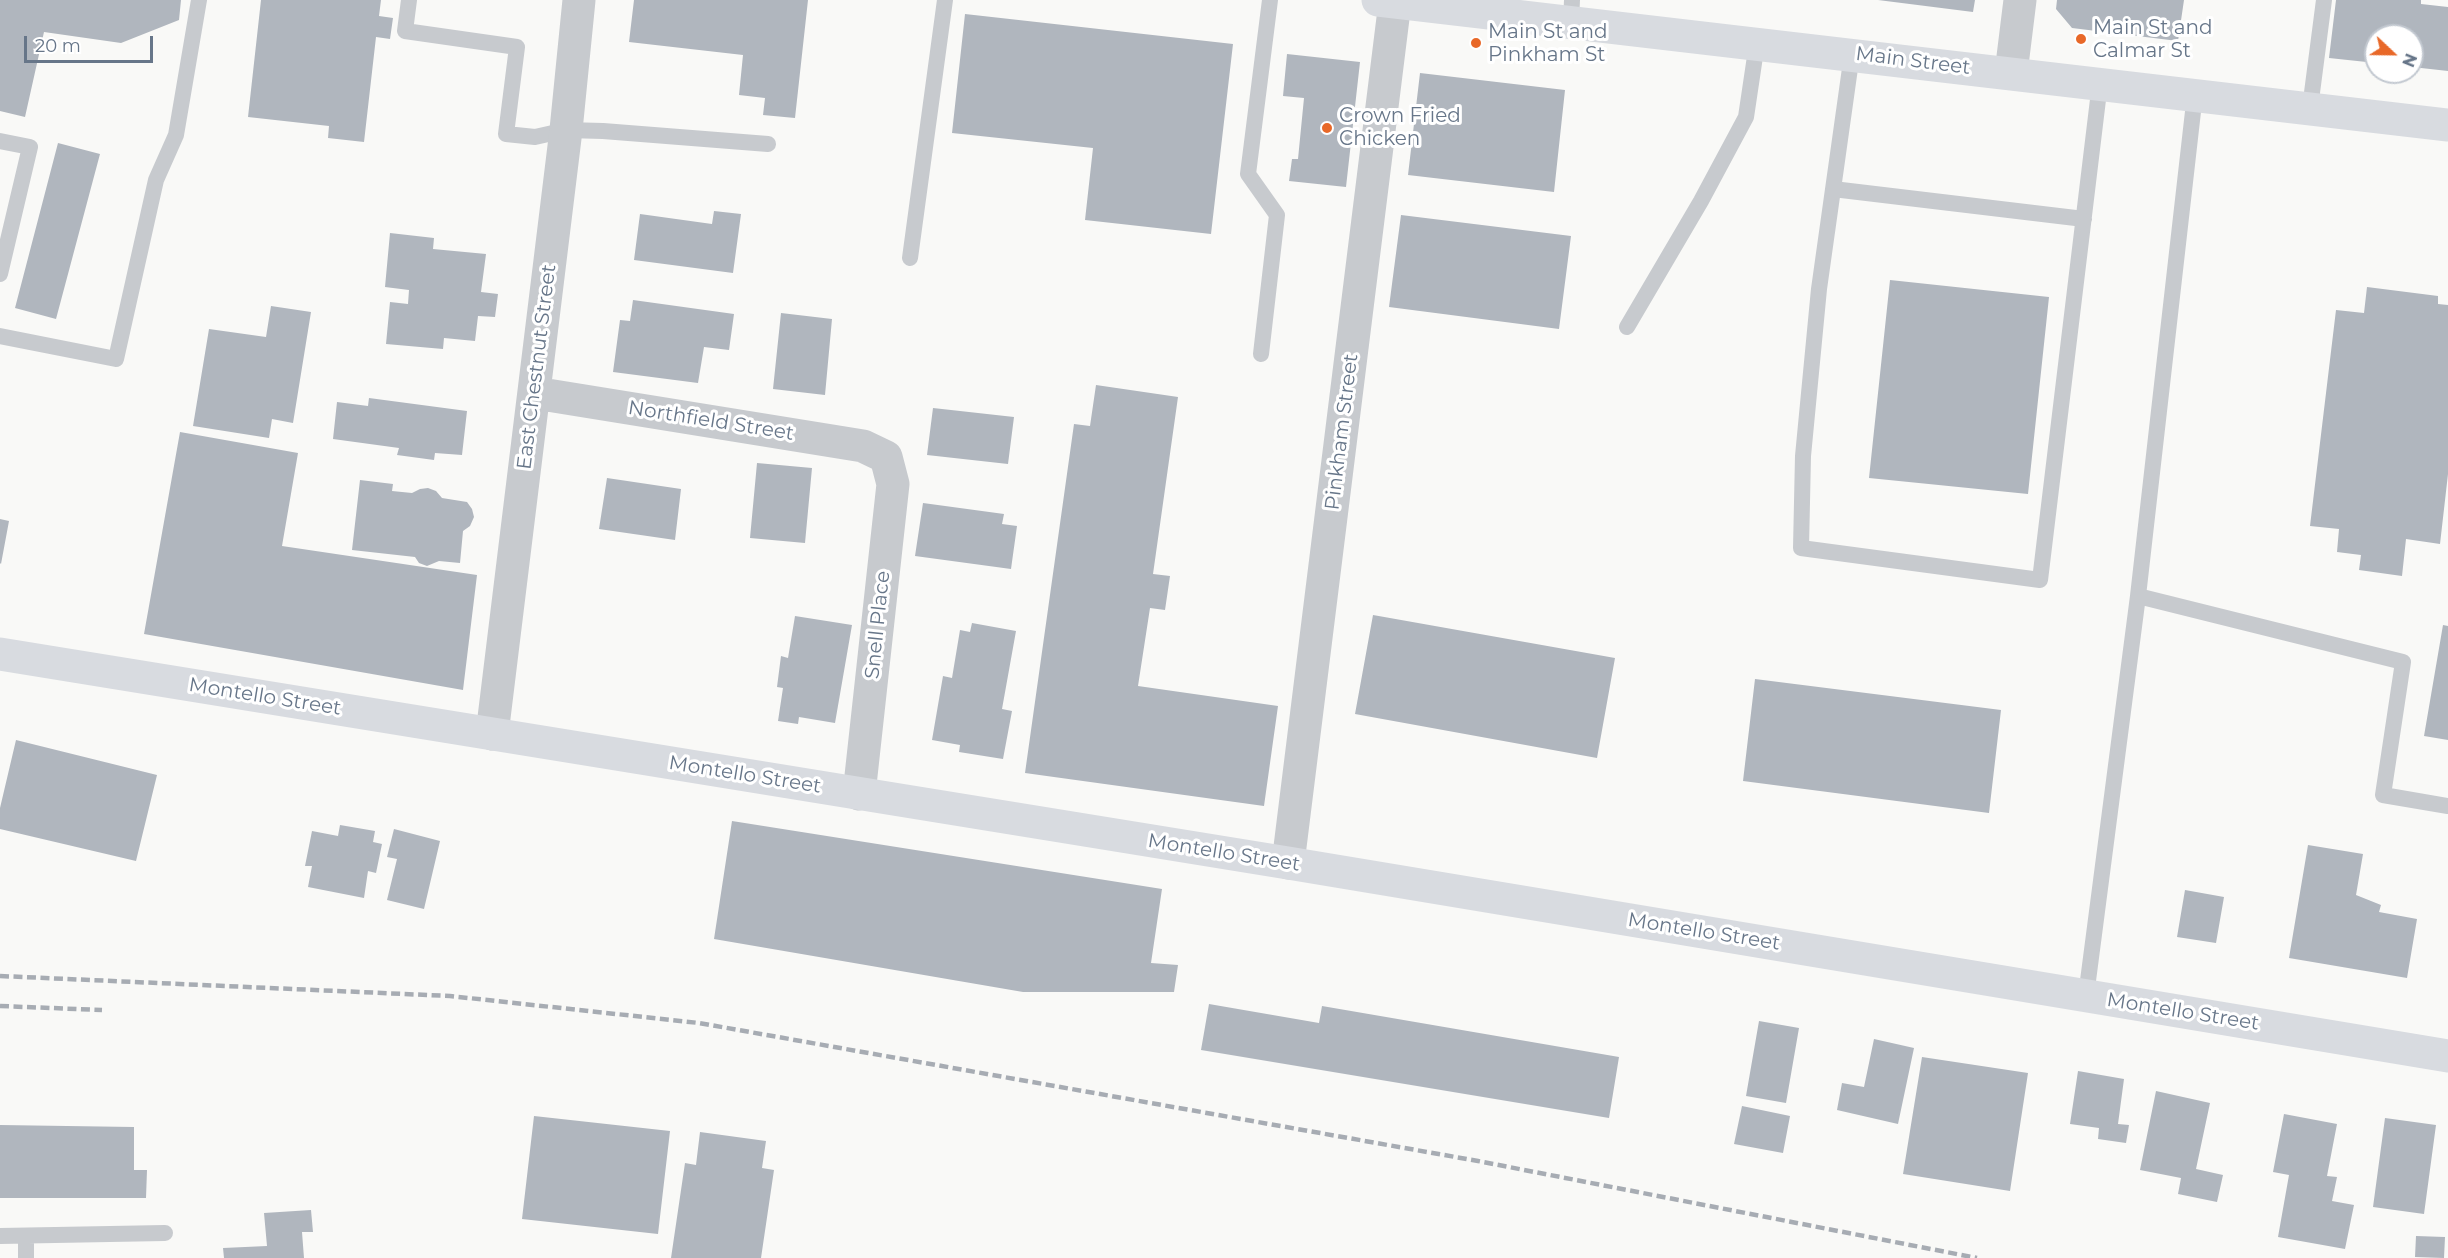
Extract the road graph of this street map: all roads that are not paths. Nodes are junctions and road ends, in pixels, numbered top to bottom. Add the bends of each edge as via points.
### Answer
1 (199, 0) edge
2 (409, 0) edge
3 (579, 0) edge
4 (945, 0) edge
5 (1270, 0) edge
6 (2020, 0) edge
7 (2324, 0) edge
8 (1387, 1) edge
9 (1431, 3) edge
10 (1572, 11) edge
11 (1757, 44) junction
12 (1852, 54) junction
13 (2011, 72) junction
14 (2100, 83) junction
15 (2195, 94) junction
16 (2310, 108) junction
17 (2448, 125) edge
18 (566, 130) junction
19 (0, 141) edge
20 (768, 144) dead end
21 (1833, 189) junction
22 (2084, 219) junction
23 (910, 258) dead end
24 (1, 265) edge
25 (1627, 327) dead end
26 (0, 336) edge
27 (1261, 354) dead end
28 (535, 393) junction
29 (886, 457) joint
30 (2138, 596) junction
31 (0, 654) edge
32 (492, 734) junction
33 (860, 794) junction
34 (2448, 806) edge
35 (1288, 863) junction
36 (2086, 996) junction
37 (2448, 1056) edge
38 (165, 1233) dead end
39 (0, 1236) edge
40 (26, 1236) junction
41 (26, 1258) edge

1 - 26 lane via 176,135 156,180 116,359
2 - 18 lane via 405,31 517,47 506,134 535,137
3 - 18 street, East Chestnut Street
4 - 23 lane
5 - 27 lane via 1248,174 1277,215
6 - 13 street
7 - 16 lane
8 - 9 main road, Main Street
8 - 35 street, Pinkham Street
9 - 10 main road, Main Street
10 - 11 main road, Main Street
11 - 12 main road, Main Street
11 - 25 lane via 1746,117
12 - 13 main road, Main Street
12 - 21 lane
13 - 14 main road, Main Street
14 - 15 main road, Main Street
14 - 22 lane
15 - 16 main road, Main Street
15 - 30 lane
16 - 17 main road, Main Street
18 - 20 lane
18 - 28 street, East Chestnut Street
19 - 24 lane via 30,147
21 - 22 lane
21 - 22 lane via 1803,456 1802,548 2040,580
28 - 29 street, Northfield Street via 863,446
28 - 32 street, East Chestnut Street
29 - 33 street, Snell Place via 893,484
30 - 34 lane via 2403,662 2383,795
30 - 36 lane
31 - 32 main road, Montello Street
32 - 33 main road, Montello Street
33 - 35 main road, Montello Street
35 - 36 main road, Montello Street
36 - 37 main road, Montello Street
38 - 40 lane
39 - 40 lane
40 - 41 lane

